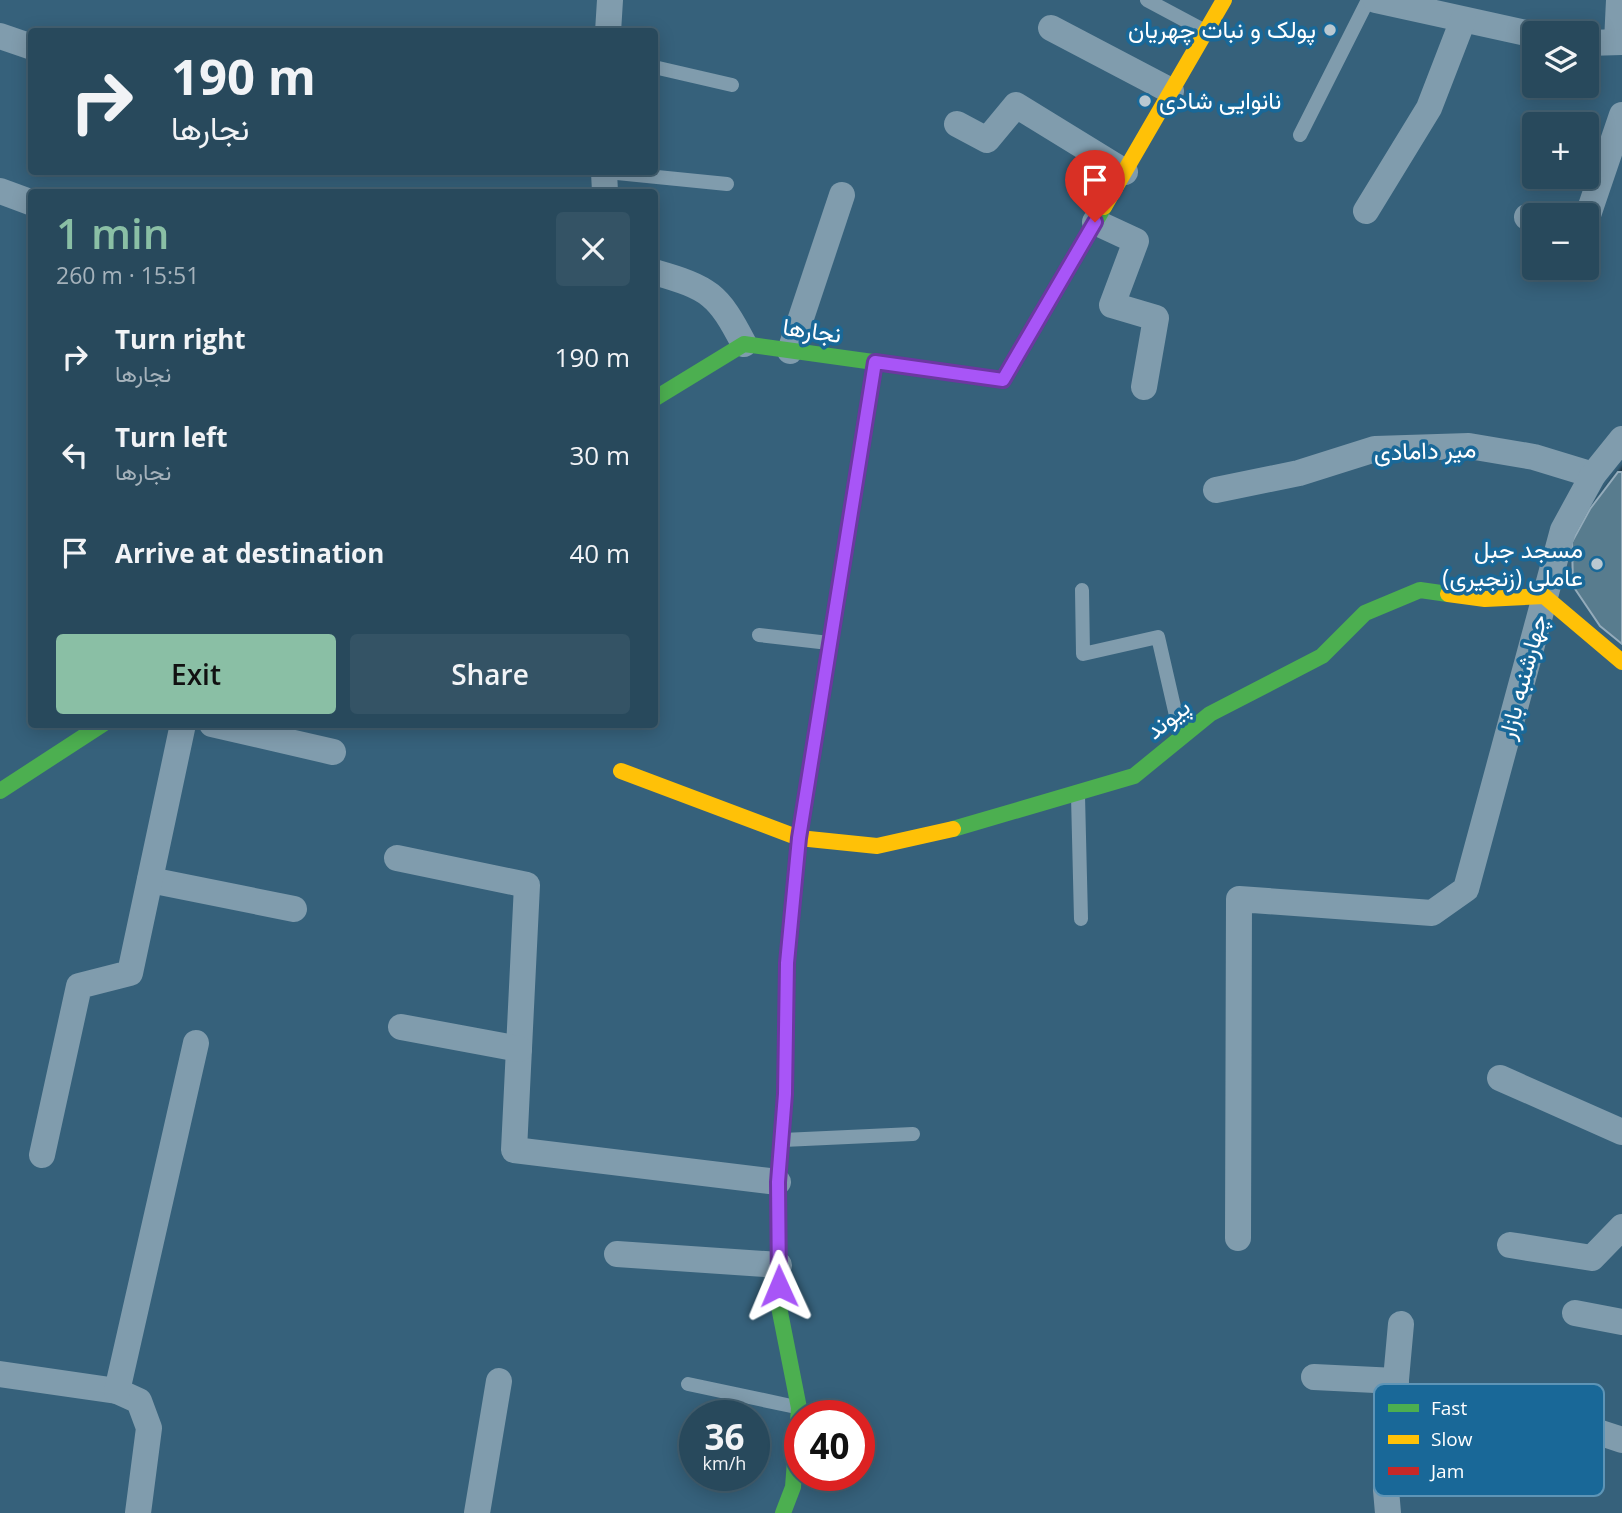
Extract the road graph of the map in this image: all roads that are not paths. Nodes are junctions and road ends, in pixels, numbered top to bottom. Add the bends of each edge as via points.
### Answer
1 (610, 0) edge
2 (1147, 0) edge
3 (1224, 0) edge
4 (1368, 0) edge
5 (1376, 0) edge
6 (1619, 0) edge
7 (1463, 20) junction
8 (608, 28) edge
9 (1051, 28) dead end
10 (1522, 31) edge
11 (1206, 32) junction
12 (0, 36) edge
13 (1619, 42) edge
14 (1599, 43) edge
15 (28, 46) edge
16 (658, 68) edge
17 (732, 85) dead end
18 (1171, 92) junction
19 (1622, 116) edge
20 (957, 124) dead end
21 (1300, 135) dead end
22 (1125, 172) junction
23 (636, 175) edge
24 (727, 184) dead end
25 (0, 191) edge
26 (842, 195) dead end
27 (28, 201) edge
28 (1592, 203) edge
29 (1366, 211) dead end
30 (1095, 222) junction
31 (658, 273) edge
32 (744, 344) junction
33 (790, 351) junction
34 (875, 362) junction
35 (1144, 387) dead end
36 (658, 397) edge
37 (1622, 439) edge
38 (1593, 475) junction
39 (1216, 490) dead end
40 (1082, 590) dead end
41 (1544, 596) junction
42 (759, 635) dead end
43 (830, 643) junction
44 (1622, 662) edge
45 (97, 728) edge
46 (182, 728) edge
47 (229, 728) edge
48 (1181, 737) junction
49 (333, 752) dead end
50 (621, 771) dead end
51 (0, 791) edge
52 (1078, 791) junction
53 (799, 838) junction
54 (397, 858) dead end
55 (150, 880) junction
56 (294, 909) dead end
57 (1081, 919) dead end
58 (401, 1027) dead end
59 (197, 1043) dead end
60 (519, 1049) junction
61 (1500, 1078) dead end
62 (1622, 1132) edge
63 (912, 1134) dead end
64 (782, 1140) junction
65 (42, 1154) dead end
66 (778, 1182) junction
67 (1622, 1227) edge
68 (1238, 1238) dead end
69 (1510, 1245) dead end
70 (617, 1254) dead end
71 (779, 1265) junction
72 (1575, 1312) dead end
73 (1622, 1322) edge
74 (1401, 1324) dead end
75 (0, 1374) edge
76 (1314, 1377) dead end
77 (499, 1381) dead end
78 (1396, 1381) junction
79 (688, 1384) dead end
80 (1396, 1384) edge
81 (117, 1391) junction
82 (797, 1400) edge
83 (784, 1405) edge
84 (791, 1491) edge
85 (138, 1513) edge
86 (477, 1513) edge
87 (783, 1513) edge

1 - 8 street
2 - 11 lane
3 - 11 street, نجارها
4 - 21 lane
5 - 7 street
6 - 13 street
7 - 10 street
7 - 29 street via 1429,108
9 - 18 street
11 - 18 street, نجارها
12 - 15 street
13 - 14 street
16 - 17 lane
18 - 22 street, نجارها
19 - 28 street
20 - 22 street via 987,140 1016,106
22 - 30 street, نجارها
23 - 24 lane
25 - 27 street
26 - 33 street
30 - 34 street, نجارها via 1003,380
30 - 35 street via 1136,241 1112,305 1156,318
31 - 32 street via 709,291 725,308
32 - 33 street, نجارها
32 - 36 street
33 - 34 street, نجارها
34 - 43 street
37 - 38 street, چهارشنبه بازار
38 - 39 street, میر دامادی via 1534,457 1469,446 1375,449 1299,473
38 - 41 street, چهارشنبه بازار via 1563,530
40 - 48 lane via 1083,654 1158,637
41 - 44 street
41 - 48 street, پیوند via 1485,599 1420,590 1365,613 1322,656 1210,714
41 - 68 street, چهارشنبه بازار via 1466,889 1432,913 1239,899
42 - 43 lane
43 - 53 street
45 - 51 street
46 - 55 street
47 - 49 street
48 - 52 street, پیوند via 1134,776
50 - 53 street, پیوند
52 - 53 street, پیوند via 969,825 877,846
52 - 57 lane
53 - 64 street via 787,963
54 - 60 street via 527,885
55 - 56 street
55 - 65 street via 130,973 79,986
58 - 60 street
59 - 81 street
60 - 66 street via 514,1150
61 - 62 street
63 - 64 lane
64 - 66 street
66 - 71 street
67 - 69 street via 1592,1258
70 - 71 street
71 - 82 street via 779,1307
72 - 73 street
74 - 78 street
75 - 81 street
76 - 78 street
77 - 86 street
78 - 80 street
79 - 83 lane
81 - 85 street via 139,1401 149,1428
84 - 87 street

